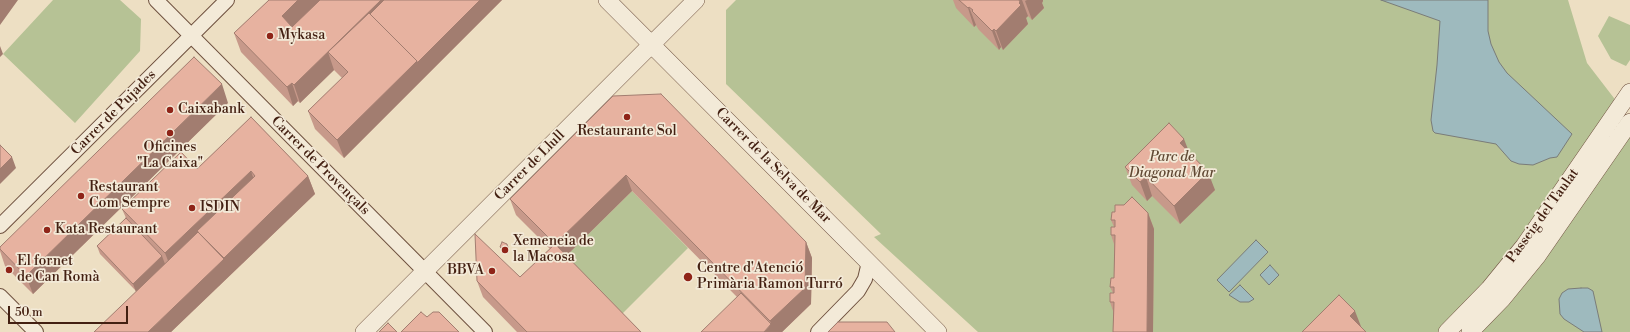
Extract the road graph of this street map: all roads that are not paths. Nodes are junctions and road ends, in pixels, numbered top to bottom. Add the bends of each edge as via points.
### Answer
1 (156, 0) edge
2 (227, 0) edge
3 (607, 0) edge
4 (696, 0) edge
5 (191, 35) junction
6 (652, 45) junction
7 (1630, 92) edge
8 (1630, 122) edge
9 (0, 226) edge
10 (869, 262) junction
11 (424, 271) junction
12 (0, 296) edge
13 (36, 332) edge
14 (364, 332) edge
15 (485, 332) edge
16 (818, 332) edge
17 (938, 332) edge
18 (1447, 332) edge
19 (1470, 332) edge

1 - 5 street, Carrer de Provençals
2 - 5 street, Carrer de Pujades
3 - 6 street, Carrer de la Selva de Mar
4 - 6 street, Carrer de Llull
5 - 9 street, Carrer de Pujades
5 - 11 street, Carrer de Provençals
6 - 10 street, Carrer de la Selva de Mar
6 - 11 street, Carrer de Llull
7 - 18 street, Passeig del Taulat via 1524,246
8 - 19 street, Passeig del Taulat via 1538,255 1502,299
10 - 16 street via 865,279 858,291
10 - 17 street, Carrer de la Selva de Mar
11 - 14 street, Carrer de Llull
11 - 15 street, Carrer de Provençals
12 - 13 street

